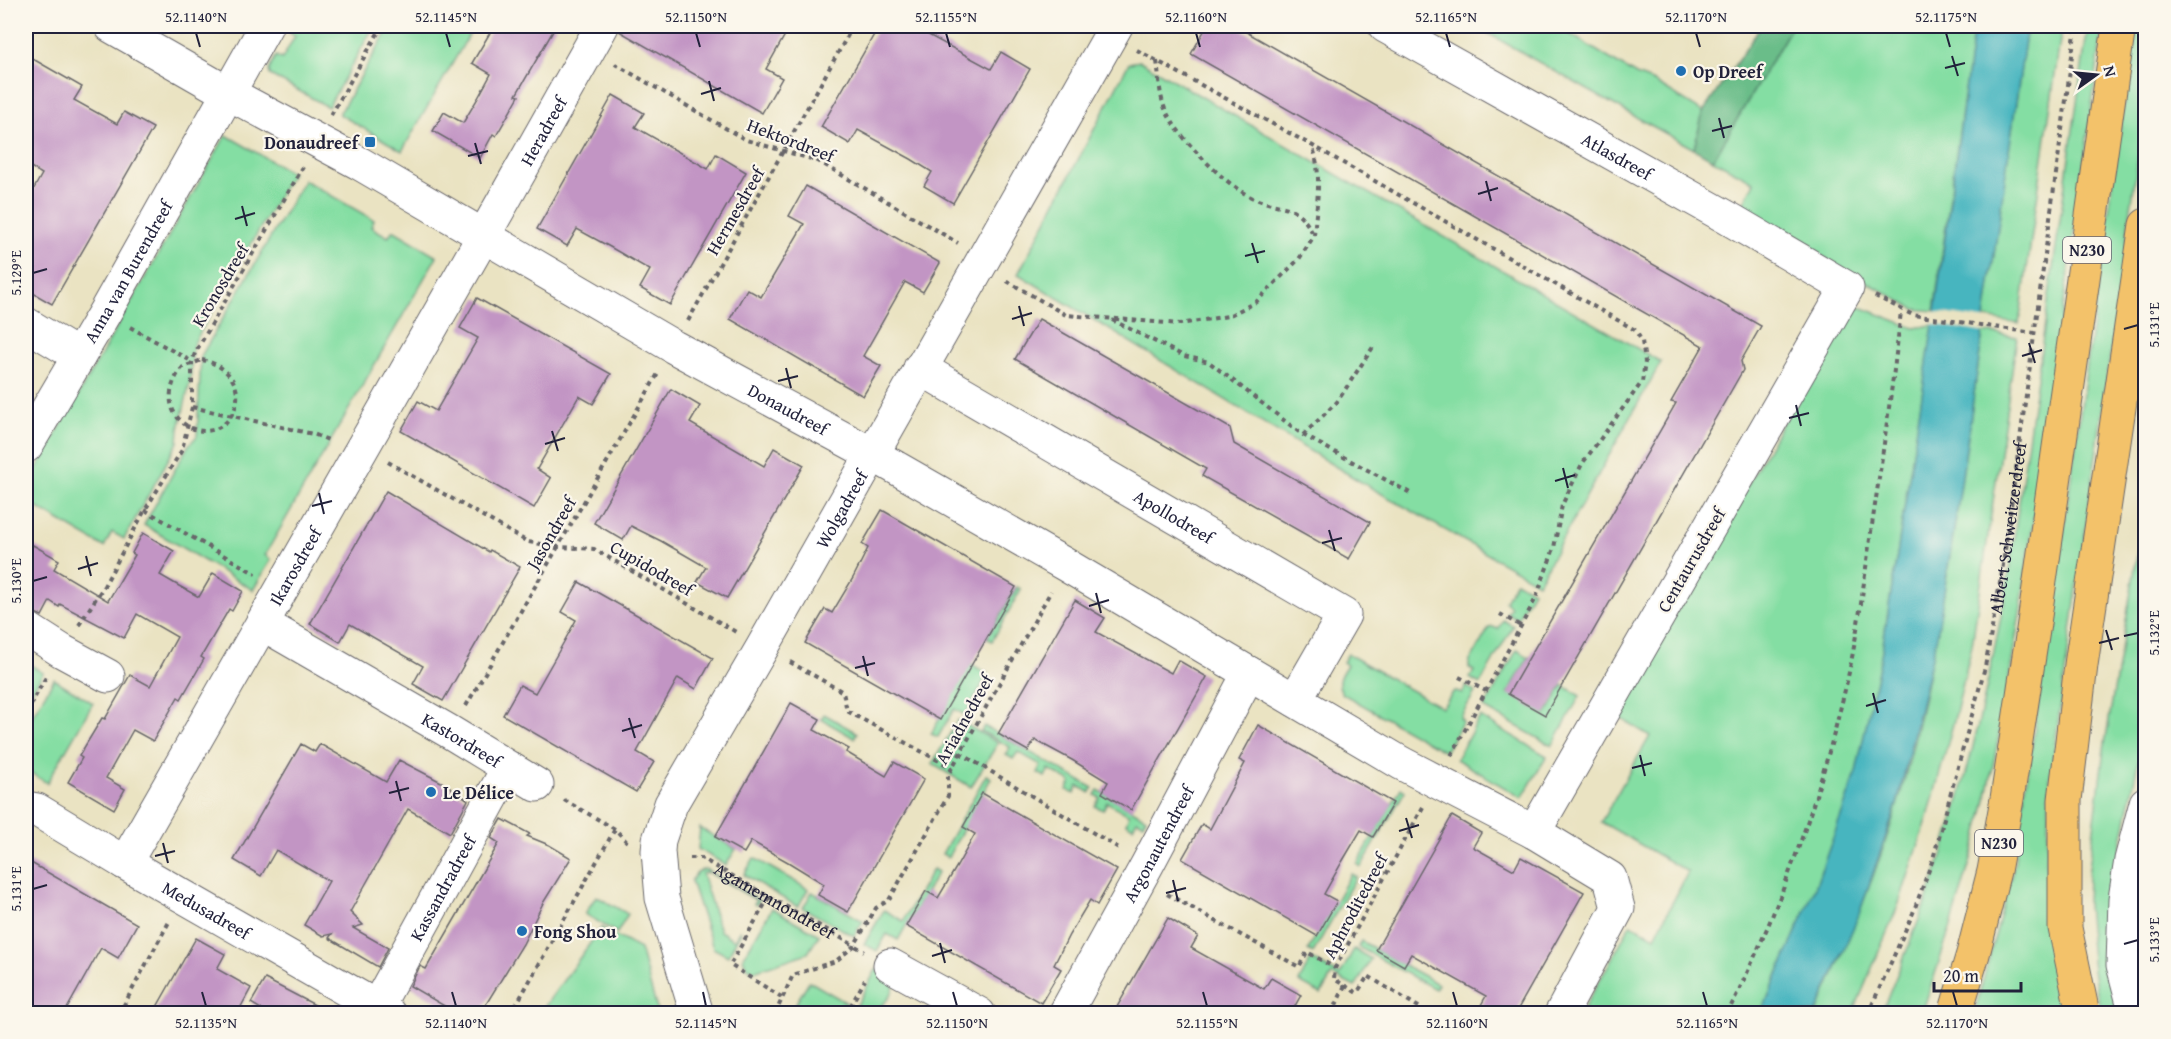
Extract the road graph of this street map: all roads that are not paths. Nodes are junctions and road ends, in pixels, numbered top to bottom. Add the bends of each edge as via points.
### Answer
1 (111, 26) edge
2 (266, 26) edge
3 (2119, 26) edge
4 (1107, 29) edge
5 (1399, 29) edge
6 (595, 37) edge
7 (228, 93) junction
8 (2145, 225) edge
9 (483, 237) junction
10 (1860, 291) joint
11 (26, 324) edge
12 (80, 356) junction
13 (920, 368) junction
14 (26, 446) edge
15 (872, 454) junction
16 (263, 624) junction
17 (26, 628) edge
18 (1249, 673) junction
19 (108, 676) dead end
20 (1295, 700) junction
21 (508, 768) junction
22 (537, 785) road end
23 (2145, 806) edge
24 (26, 808) edge
25 (1534, 832) junction
26 (125, 863) junction
27 (2134, 964) edge
28 (879, 971) road end
29 (379, 1011) edge
30 (697, 1014) edge
31 (979, 1014) edge
32 (1065, 1014) edge
33 (1561, 1014) edge
34 (1955, 1014) edge
35 (2083, 1014) edge
36 (2136, 1014) edge

1 - 7 street, Donaudreef
2 - 7 street, Anna van Burendreef
3 - 34 highway, N230 via 2009,787 1994,871
4 - 13 street, Wolgadreef via 982,262
5 - 10 street, Atlasdreef
6 - 9 street, Heradreef
7 - 9 street, Donaudreef via 317,139
7 - 12 street, Anna van Burendreef
8 - 35 highway via 2065,800 2065,928
9 - 15 street, Donaudreef
9 - 16 street, Ikarosdreef
10 - 25 street, Centaurusdreef
11 - 12 street
12 - 14 street, Anna van Burendreef
13 - 15 street, Wolgadreef
13 - 20 street, Apollodreef via 1344,615
15 - 18 street
15 - 30 street, Wolgadreef via 671,804 659,840 663,898
16 - 21 street, Kastordreef
16 - 26 street, Ikarosdreef
17 - 19 street
18 - 20 street
18 - 32 street, Argonautendreef
20 - 25 street via 1437,783
21 - 22 street, Kastordreef
21 - 29 street, Kassandradreef
23 - 27 street via 2125,899
24 - 26 street, Medusadreef via 37,810
25 - 33 street via 1610,878 1618,908
26 - 29 street, Medusadreef
27 - 36 street
28 - 31 street

